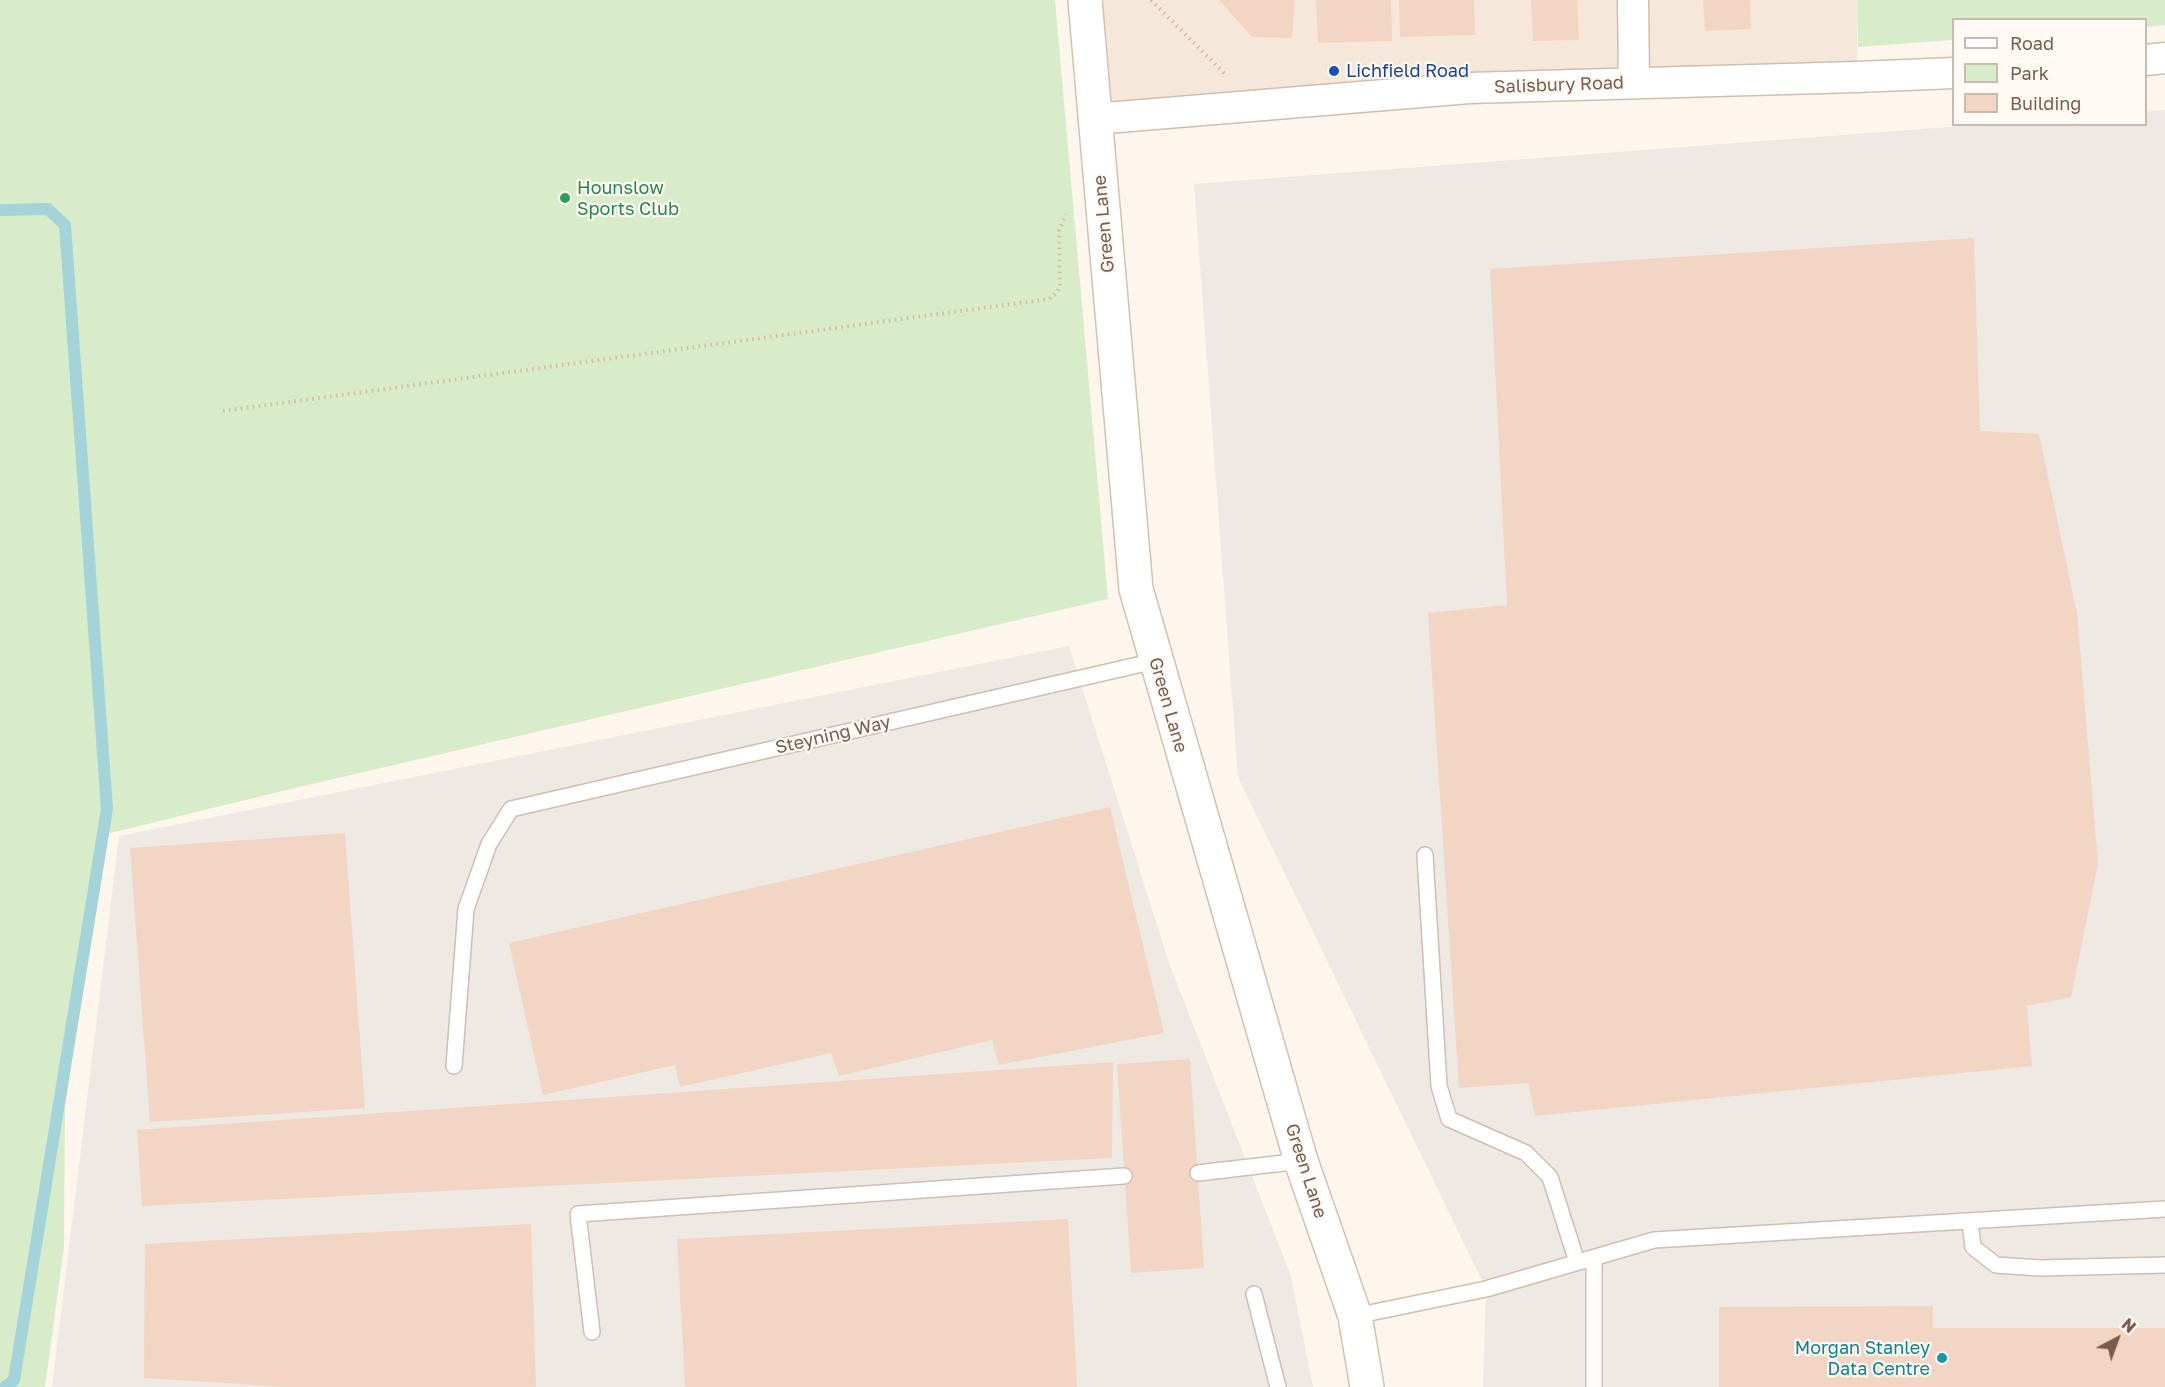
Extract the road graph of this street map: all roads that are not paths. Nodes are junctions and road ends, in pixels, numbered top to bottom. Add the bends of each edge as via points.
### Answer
1 (1085, 0) edge
2 (1632, 0) edge
3 (2165, 58) edge
4 (2147, 60) edge
5 (1952, 72) edge
6 (1634, 82) junction
7 (1094, 119) junction
8 (1155, 661) junction
9 (1425, 855) dead end
10 (454, 1066) dead end
11 (1301, 1161) junction
12 (1198, 1173) dead end
13 (1124, 1176) dead end
14 (2165, 1209) edge
15 (1970, 1222) junction
16 (1594, 1258) junction
17 (1577, 1262) junction
18 (2165, 1265) edge
19 (1254, 1294) dead end
20 (1355, 1316) junction
21 (592, 1332) dead end
22 (1278, 1387) edge
23 (1366, 1387) edge
24 (1594, 1387) edge

1 - 7 street, Green Lane
2 - 6 street
3 - 4 street
5 - 6 street, Salisbury Road
6 - 7 street, Salisbury Road via 1469,88
7 - 8 street, Green Lane via 1137,589
8 - 10 lane, Steyning Way via 511,809 489,844 466,909
8 - 11 street, Green Lane
9 - 17 lane via 1439,1086 1449,1119 1526,1153 1550,1176
11 - 12 lane
11 - 20 street, Green Lane
13 - 21 lane via 578,1214
14 - 15 lane
15 - 16 lane via 1654,1240
15 - 18 lane via 1973,1247 1996,1265
16 - 17 lane
16 - 24 lane
17 - 20 lane via 1486,1289
19 - 22 lane
20 - 23 street, Green Lane

